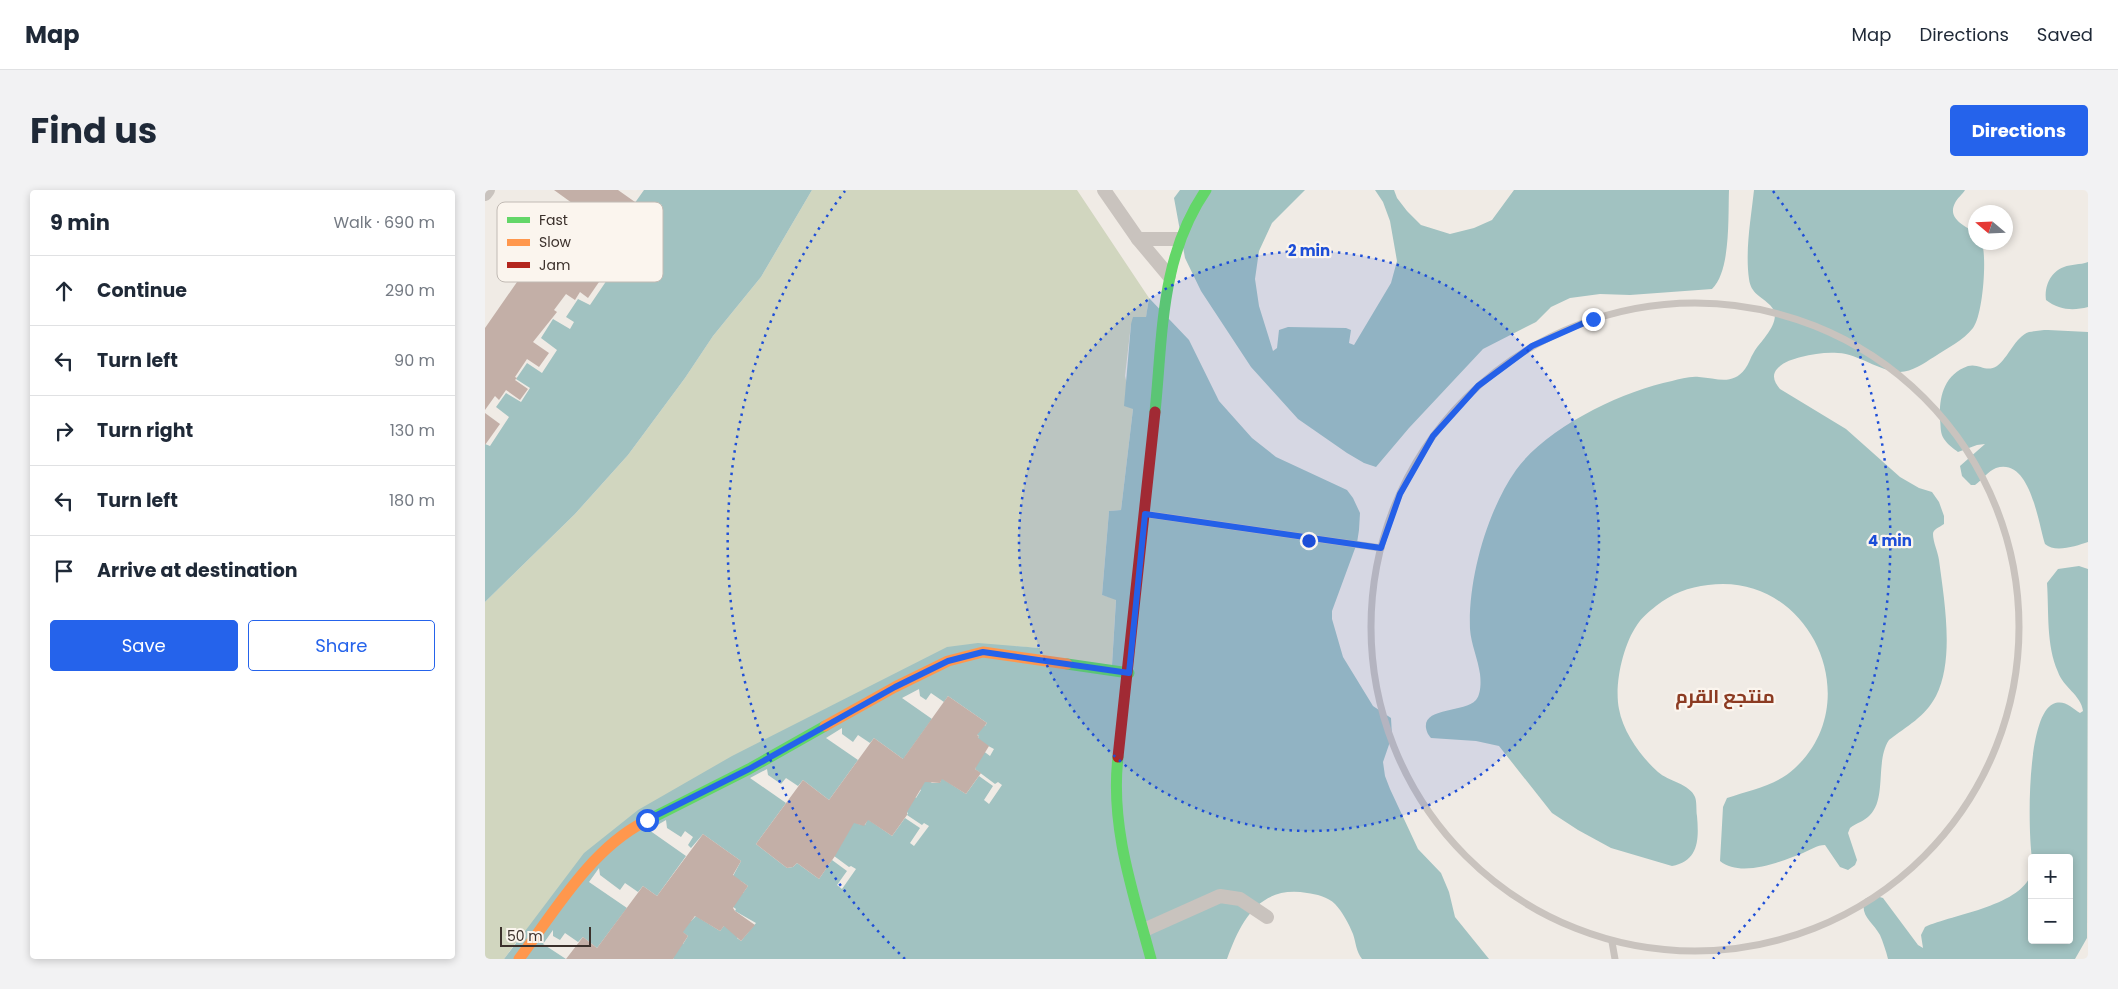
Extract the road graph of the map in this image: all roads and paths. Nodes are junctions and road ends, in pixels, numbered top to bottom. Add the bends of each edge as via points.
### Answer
1 (488, 190) edge
2 (1104, 190) edge
3 (1206, 190) edge
4 (485, 194) edge
5 (1138, 239) junction
6 (1178, 239) junction
7 (1169, 276) junction
8 (1145, 514) junction
9 (1381, 548) junction
10 (1129, 673) junction
11 (1265, 915) dead end
12 (1144, 930) junction
13 (1612, 942) junction
14 (519, 959) edge
15 (1151, 959) edge
16 (1615, 959) edge

1 - 4 street
2 - 5 street
3 - 6 street via 1189,214
5 - 6 street
5 - 7 street
6 - 7 street
7 - 8 street
8 - 9 lane
8 - 10 street
9 - 13 lane via 1372,607 1377,691 1394,748 1416,793 1445,835 1480,871 1520,902 1564,925
9 - 13 lane via 1400,494 1433,436 1478,386 1532,346 1593,319 1659,304 1726,304 1791,316 1853,343 1907,381 1952,430 1987,486 2011,558 2018,614 2014,680 1996,744 1971,795 1925,855 1874,898 1840,916 1815,929 1751,947 1686,952
10 - 12 street via 1115,802 1117,826
10 - 14 street via 983,652 948,661 749,769 628,830 594,859
11 - 12 street via 1240,899 1220,896
12 - 15 street
13 - 16 lane

